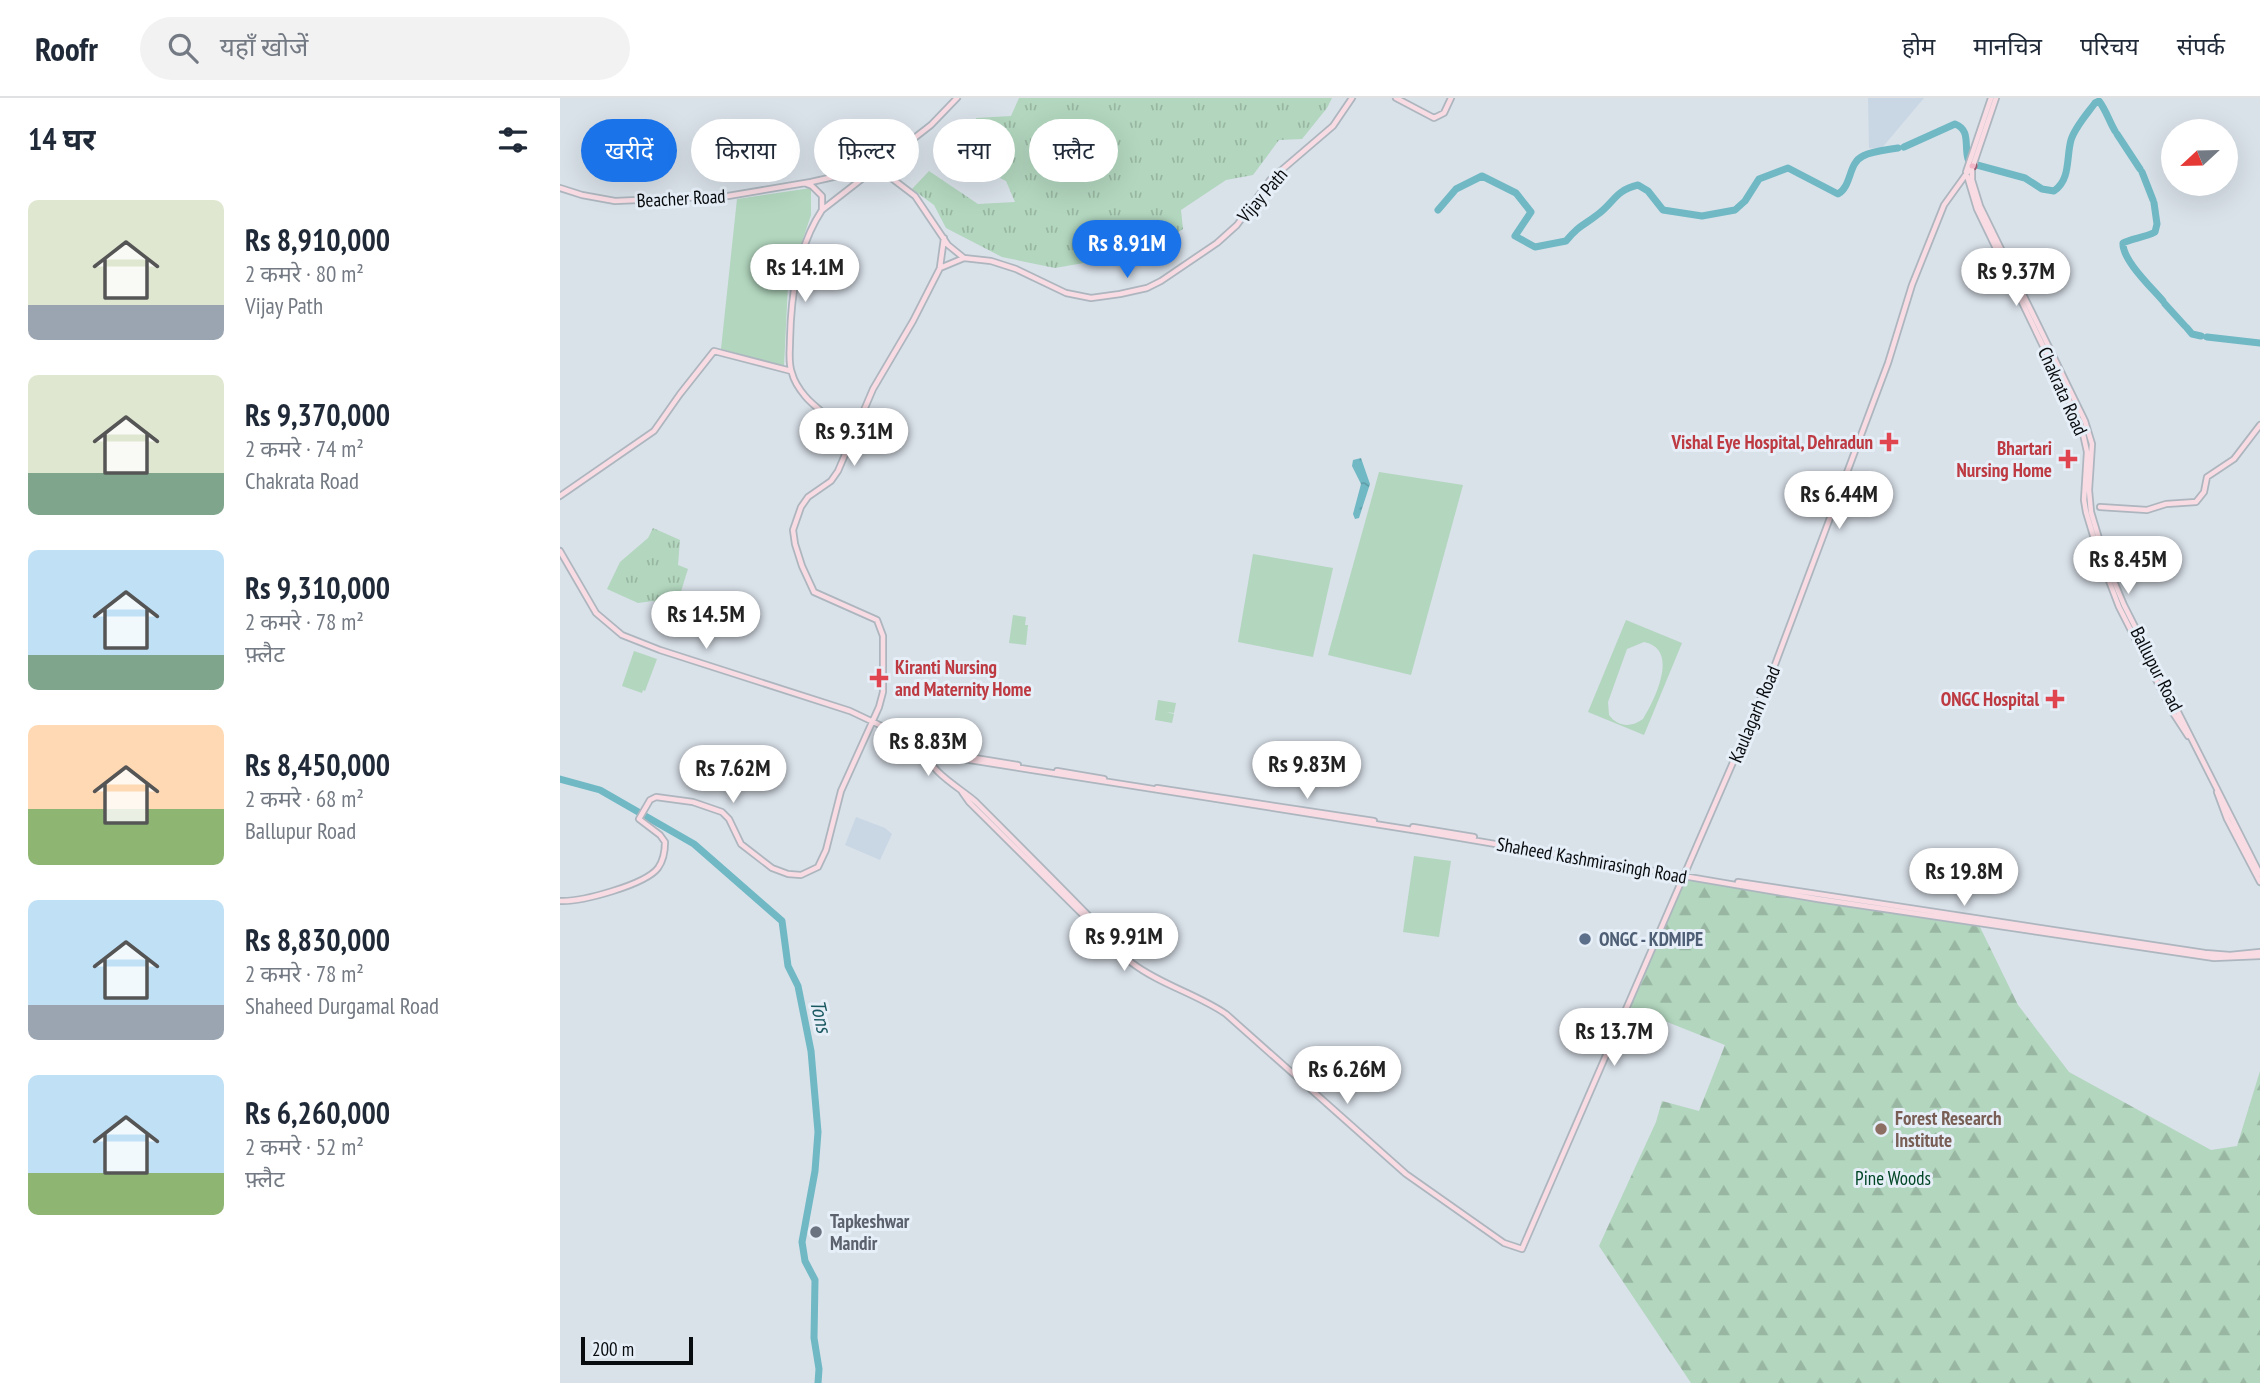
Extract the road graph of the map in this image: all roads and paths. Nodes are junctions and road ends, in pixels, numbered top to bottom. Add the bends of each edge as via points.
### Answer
1 (957, 98) edge
2 (1352, 98) edge
3 (1396, 98) edge
4 (1451, 98) edge
5 (1991, 98) edge
6 (1996, 98) edge
7 (919, 134) edge
8 (1973, 166) junction
9 (1966, 172) junction
10 (814, 181) edge
11 (858, 182) edge
12 (897, 182) edge
13 (803, 183) junction
14 (560, 188) edge
15 (822, 210) junction
16 (944, 238) junction
17 (964, 258) junction
18 (940, 268) junction
19 (791, 371) junction
20 (2260, 425) edge
21 (852, 442) junction
22 (2092, 444) joint
23 (2087, 452) joint
24 (560, 496) edge
25 (2100, 507) dead end
26 (560, 551) edge
27 (873, 721) junction
28 (2188, 734) junction
29 (924, 751) junction
30 (2217, 789) junction
31 (2260, 868) edge
32 (1684, 874) junction
33 (2260, 874) edge
34 (2260, 882) edge
35 (560, 901) edge
36 (2260, 954) edge

1 - 7 street
2 - 17 street, Vijay Path via 1333,126 1270,180 1237,225 1147,288 1091,298 1066,293 1003,265
3 - 4 street via 1439,118
5 - 9 street
6 - 8 street, Chakrata Road
8 - 9 street
8 - 22 street, Chakrata Road via 1980,206
9 - 23 street, Chakrata Road via 1977,209 2081,425
9 - 32 street, Kaulagarh Road via 1944,205 1778,657
10 - 13 street, Beacher Road
11 - 15 street
12 - 16 street via 915,196
13 - 14 street, Beacher Road via 728,196 614,201
13 - 15 street via 822,196
15 - 19 street via 793,286
16 - 17 street
16 - 18 street
17 - 18 street
18 - 21 street via 873,388
19 - 21 street via 806,398 848,433
19 - 24 street via 714,352 654,431
20 - 25 street via 2234,459 2207,477 2196,502 2147,510
21 - 27 street via 831,481 801,507 793,535 814,592 880,624 883,692
22 - 28 street, Ballupur Road via 2091,512 2106,562
23 - 28 street, Ballupur Road via 2084,500 2098,552 2119,607
26 - 27 street via 596,613 622,635
27 - 29 street
27 - 35 street via 841,791 821,863 811,872 788,874 772,868 741,844 722,812 656,797 639,818 665,842 655,871 590,898
28 - 30 street, Ballupur Road
29 - 32 street, Shaheed Kashmirasingh Road
29 - 32 street, Kaulagarh Road via 1133,965 1213,1005 1406,1174 1504,1243 1522,1249
30 - 31 street
30 - 33 street
30 - 34 street via 2227,819
32 - 36 street, Shaheed Kashmirasingh Road via 2205,953
32 - 36 street, Shaheed Kashmirasingh Road via 1818,899 2202,956

